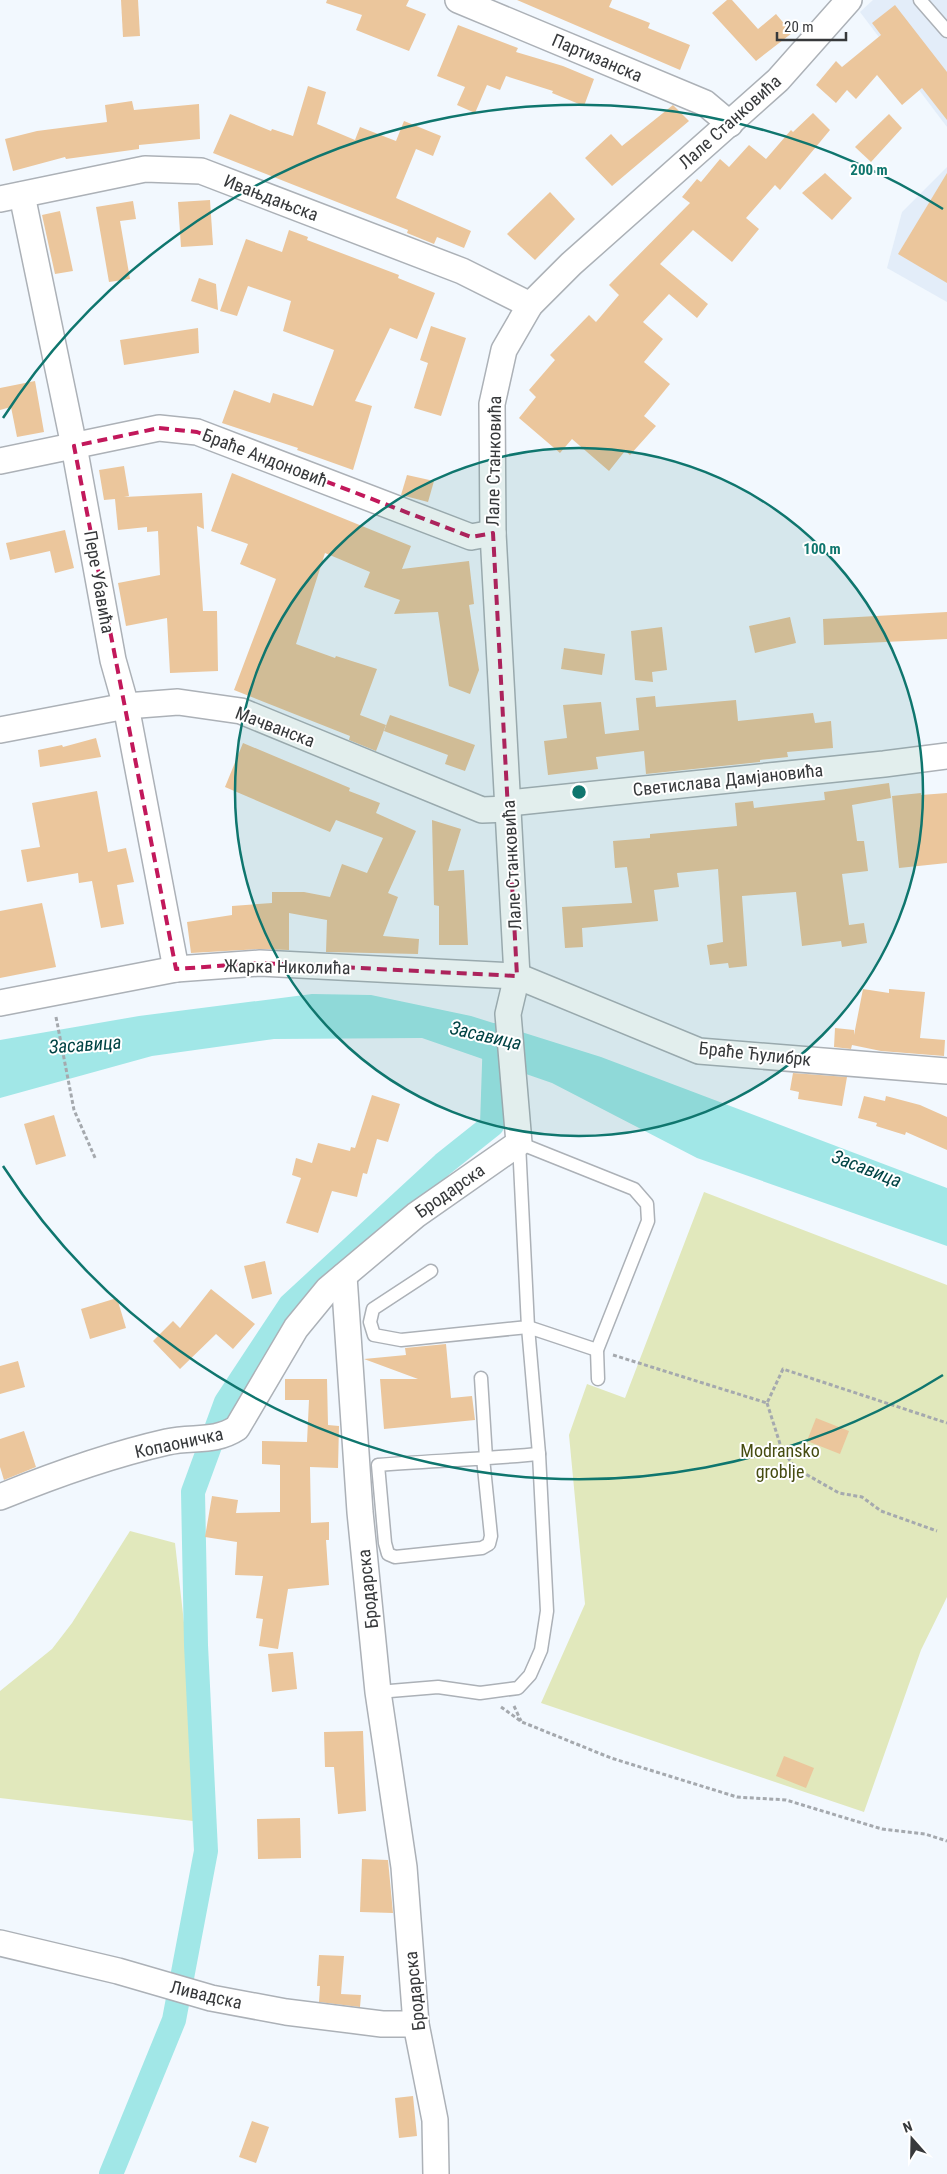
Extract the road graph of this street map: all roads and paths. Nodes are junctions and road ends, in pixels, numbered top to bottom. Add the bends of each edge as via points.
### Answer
1 (458, 0) edge
2 (849, 0) edge
3 (920, 0) edge
4 (947, 31) edge
5 (730, 124) junction
6 (11, 197) edge
7 (530, 304) junction
8 (74, 446) junction
9 (0, 461) edge
10 (493, 533) junction
11 (126, 706) junction
12 (0, 730) edge
13 (947, 756) edge
14 (509, 806) junction
15 (176, 969) junction
16 (517, 976) junction
17 (0, 1003) edge
18 (58, 1025) dead end
19 (947, 1071) edge
20 (519, 1143) junction
21 (96, 1160) dead end
22 (431, 1271) dead end
23 (344, 1276) junction
24 (528, 1326) junction
25 (597, 1350) junction
26 (481, 1378) dead end
27 (598, 1379) dead end
28 (767, 1403) junction
29 (947, 1423) edge
30 (539, 1454) junction
31 (484, 1458) junction
32 (0, 1497) edge
33 (936, 1531) dead end
34 (378, 1692) junction
35 (480, 1693) junction
36 (947, 1841) edge
37 (0, 1943) edge
38 (416, 2024) junction
39 (436, 2174) edge

1 - 5 street, Партизанска via 705,103
2 - 5 street, Лале Станковића via 778,80
3 - 4 lane
5 - 7 street, Лале Станковића
6 - 7 street, Ивањдањска via 145,169 201,171 462,271
6 - 8 street, Пере Убавића
7 - 10 street, Лале Станковића via 504,350 492,404
8 - 9 street, Браће Андоновић
8 - 10 street, Браће Андоновић via 159,428 197,432 471,537
8 - 11 street, Пере Убавића via 113,660
10 - 14 street, Лале Станковића
11 - 12 street, Мачванска
11 - 14 street, Мачванска via 178,702 241,711 482,810
11 - 15 street, Пере Убавића
13 - 14 street, Светислава Дамјановића
14 - 16 street, Лале Станковића
15 - 16 street, Жарка Николића via 260,963
15 - 17 street, Жарка Николића
16 - 19 street, Браће Ћулибрк via 699,1051
16 - 20 street, Лале Станковића via 508,1014
18 - 21 path via 74,1110
20 - 23 street, Бродарска via 416,1215
20 - 24 lane
20 - 25 lane via 634,1189 647,1204 648,1221
22 - 24 lane via 373,1309 370,1322 374,1335 401,1340
23 - 32 street, Копаоничка via 328,1289 296,1328 237,1428 224,1436 168,1442 58,1474
23 - 34 street, Бродарска via 360,1512
24 - 25 lane
24 - 30 lane
25 - 27 lane
25 - 28 path
26 - 31 lane
28 - 29 path via 783,1369
28 - 33 path via 781,1447 796,1468 839,1493 862,1497 880,1511
30 - 31 lane
30 - 35 lane via 547,1611 541,1650 530,1675 518,1688
31 - 31 lane via 378,1465 388,1554 482,1548 490,1544
34 - 35 lane via 438,1687
34 - 38 street, Бродарска via 404,1866
35 - 36 path via 522,1722 611,1758 737,1797 786,1800 882,1829 925,1834
37 - 38 street, Ливадска via 211,1998 286,2012 382,2024
38 - 39 street, Бродарска via 435,2120

